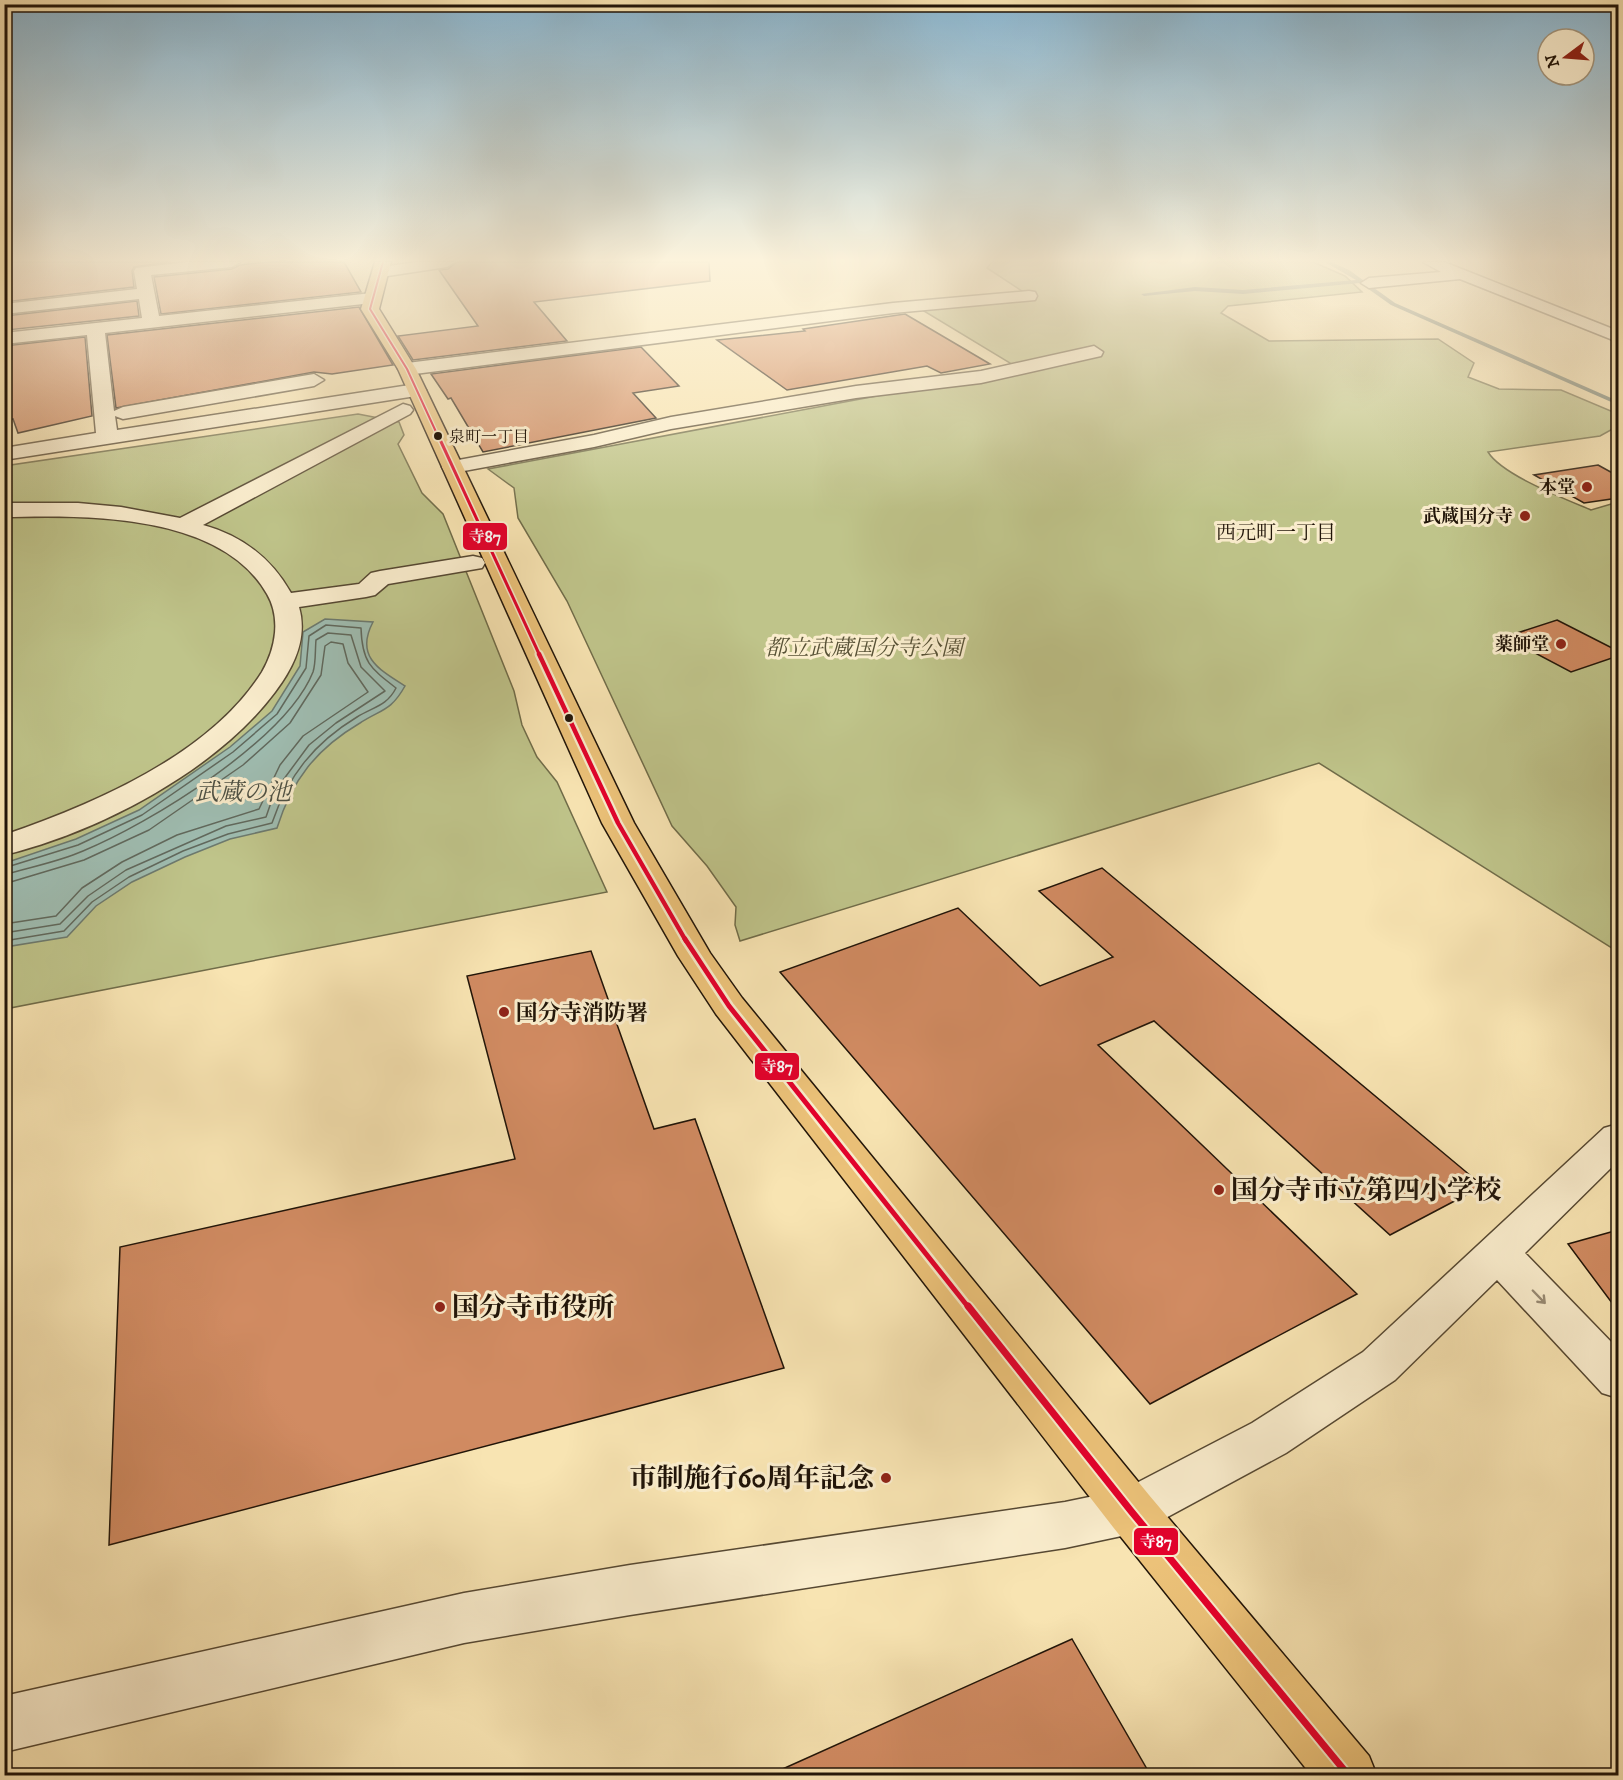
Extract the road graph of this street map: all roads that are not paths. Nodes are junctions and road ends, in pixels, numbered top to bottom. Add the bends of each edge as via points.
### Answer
1 (97, 345) edge
2 (384, 345) edge
3 (682, 345) edge
4 (1094, 352) dead end
5 (314, 380) dead end
6 (403, 394) junction
7 (104, 417) junction
8 (107, 438) junction
9 (4, 454) edge
10 (453, 467) junction
11 (4, 510) edge
12 (175, 524) junction
13 (472, 563) dead end
14 (285, 601) junction
15 (4, 846) edge
16 (1618, 1138) edge
17 (1498, 1254) junction
18 (1618, 1379) edge
19 (1131, 1511) junction
20 (4, 1724) edge
21 (1349, 1776) edge

1 - 7 street
2 - 6 main road
3 - 6 street
4 - 10 street via 981,377 856,392 671,423
5 - 7 street
6 - 8 street
6 - 10 main road
6 - 12 street
7 - 8 street
8 - 9 street
10 - 19 main road via 618,823 695,956 729,1006
11 - 12 street via 108,512
12 - 14 street via 223,541 256,561 279,586
13 - 14 street via 380,578 366,590
14 - 15 street via 289,613 288,643 273,676 246,711 204,747 149,782 81,816
16 - 17 street
17 -> 18 street
17 - 19 street via 1379,1366 1269,1438
19 - 20 street via 1054,1527 464,1618
19 - 21 main road

